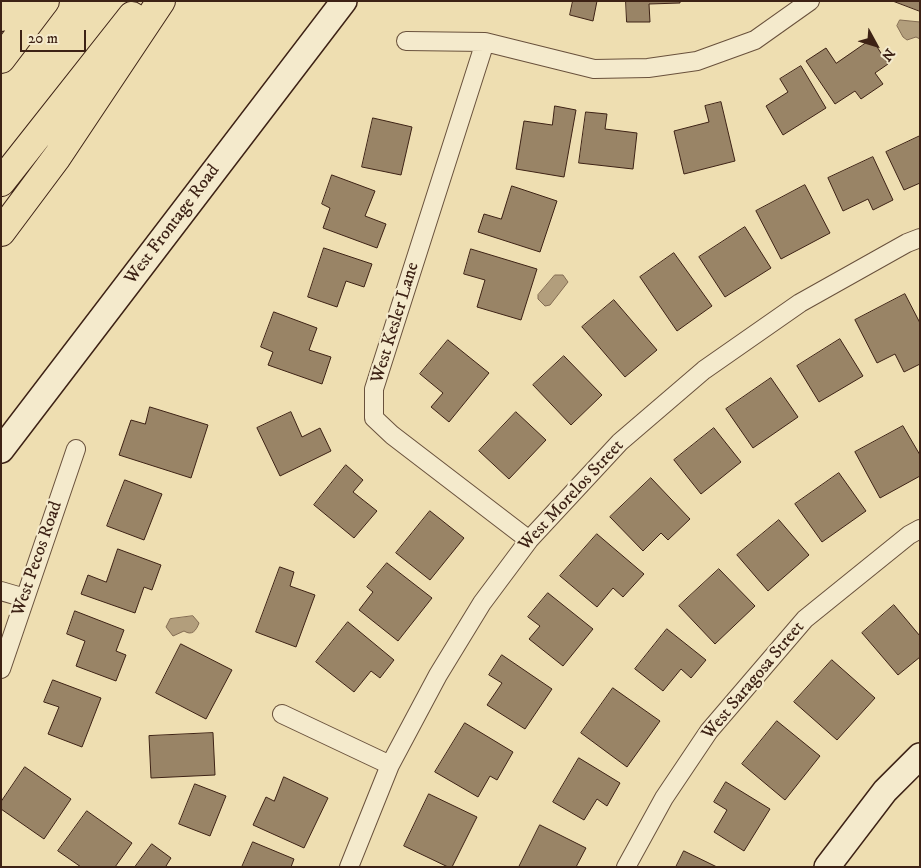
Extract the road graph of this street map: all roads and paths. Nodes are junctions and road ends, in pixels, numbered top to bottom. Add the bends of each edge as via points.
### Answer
1 (13, 1) edge
2 (45, 1) edge
3 (144, 1) edge
4 (161, 1) edge
5 (344, 1) edge
6 (810, 1) edge
7 (1, 17) edge
8 (406, 41) dead end
9 (485, 42) junction
10 (1, 59) edge
11 (1, 182) edge
12 (1, 232) edge
13 (920, 238) edge
14 (76, 449) dead end
15 (1, 450) edge
16 (920, 528) edge
17 (528, 540) junction
18 (1, 591) edge
19 (25, 598) junction
20 (1, 669) edge
21 (282, 714) dead end
22 (920, 756) edge
23 (390, 765) junction
24 (349, 867) edge
25 (626, 867) edge
26 (827, 867) edge

1 - 7 highway
2 - 10 highway
3 - 11 highway
4 - 12 highway via 57,157
5 - 15 street, West Frontage Road
6 - 9 street via 755,40 697,61 648,68 594,70
8 - 9 street
9 - 17 street, West Kesler Lane via 374,389 374,418
13 - 17 street, West Morelos Street via 800,304 704,370 620,442
14 - 19 street, West Pecos Road
16 - 25 street, West Saragosa Street via 805,620 709,731 664,798
17 - 23 street, West Morelos Street via 482,603 438,675
18 - 19 street
19 - 20 street, West Pecos Road
21 - 23 street
22 - 26 street via 885,791
23 - 24 street, West Morelos Street

